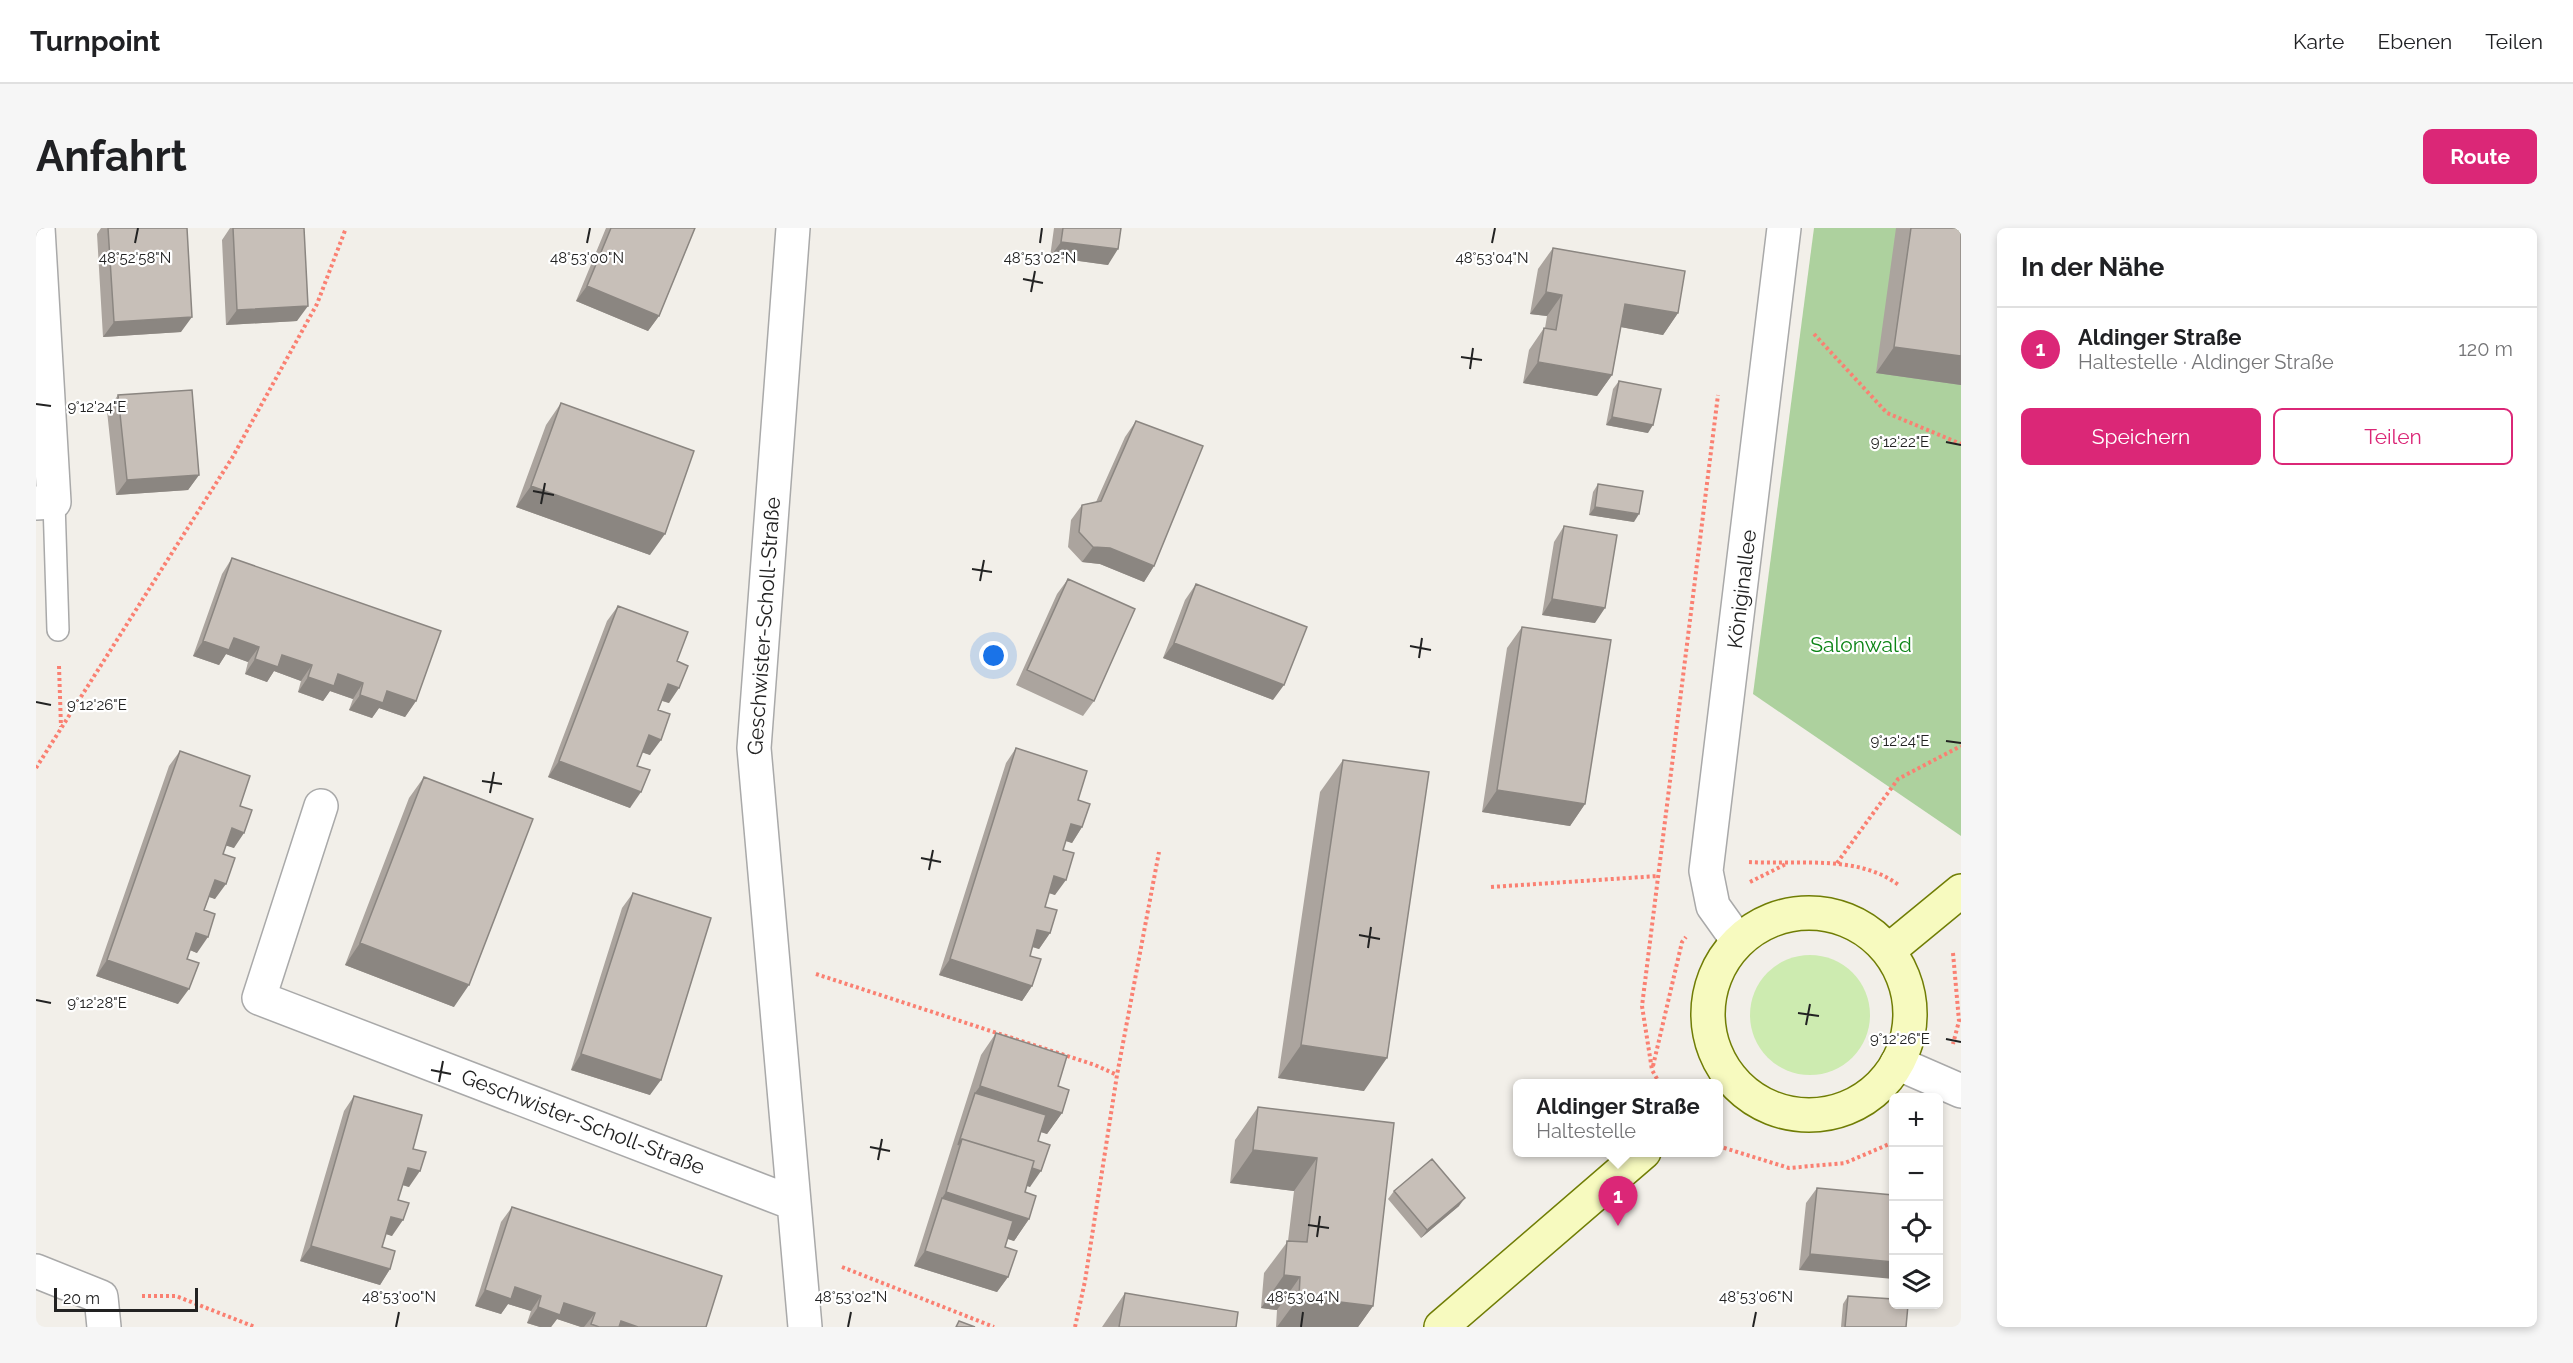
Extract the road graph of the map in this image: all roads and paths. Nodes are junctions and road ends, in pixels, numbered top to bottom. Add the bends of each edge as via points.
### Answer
1 (38, 228) edge
2 (346, 228) edge
3 (793, 228) edge
4 (1784, 228) edge
5 (1772, 327) junction
6 (1719, 391) dead end
7 (1961, 444) edge
8 (45, 503) edge
9 (58, 630) joint
10 (61, 728) junction
11 (1961, 746) edge
12 (36, 768) edge
13 (321, 806) dead end
14 (1160, 852) dead end
15 (1746, 862) dead end
16 (1838, 863) junction
17 (1659, 876) junction
18 (1491, 887) dead end
19 (1961, 891) edge
20 (1713, 906) junction
21 (1935, 913) junction
22 (1738, 941) junction
23 (1888, 951) junction
24 (774, 972) junction
25 (1897, 1064) junction
26 (1652, 1070) junction
27 (1117, 1075) junction
28 (1658, 1079) edge
29 (1722, 1079) edge
30 (1723, 1080) edge
31 (1952, 1087) edge
32 (1889, 1144) edge
33 (1723, 1147) edge
34 (1638, 1157) edge
35 (793, 1203) junction
36 (799, 1264) junction
37 (36, 1271) edge
38 (176, 1296) dead end
39 (104, 1327) edge
40 (255, 1327) edge
41 (805, 1327) edge
42 (994, 1327) edge
43 (1075, 1327) edge
44 (1441, 1327) edge

1 - 8 street
2 - 10 path via 317,304 232,458
3 - 24 street, Geschwister-Scholl-Straße via 754,748
4 - 5 street, Königinallee
5 - 7 path via 1816,334 1887,413
5 - 20 street, Königinallee via 1706,871
6 - 17 path
8 - 9 lane
9 - 10 path
10 - 12 path
11 - 16 path via 1898,779
13 - 35 street, Geschwister-Scholl-Straße via 259,998
14 - 27 path
15 - 16 path
16 - 21 path via 1884,874
17 - 18 path
17 - 26 path via 1642,1006
19 - 21 main road
20 - 22 street, Königinallee
20 - 26 path via 1682,942
21 - 23 main road
21 - 31 path via 1952,943 1959,1021
22 - 23 main road via 1761,924 1787,915 1815,912 1842,918 1859,927
22 - 29 main road via 1720,964 1710,992 1707,1021
23 - 25 main road via 1903,976 1910,1006 1908,1035
24 - 27 path via 812,973
24 - 35 street, Geschwister-Scholl-Straße
25 - 30 main road via 1872,1093 1857,1104 1830,1114 1801,1116 1773,1110
25 - 31 street
26 - 28 path
27 - 43 path
32 - 33 path via 1845,1163 1789,1168
34 - 44 main road
35 - 36 street, Geschwister-Scholl-Straße
36 - 41 street, Geschwister-Scholl-Straße
36 - 42 path via 834,1264
37 - 39 street via 102,1297
38 - 40 path

